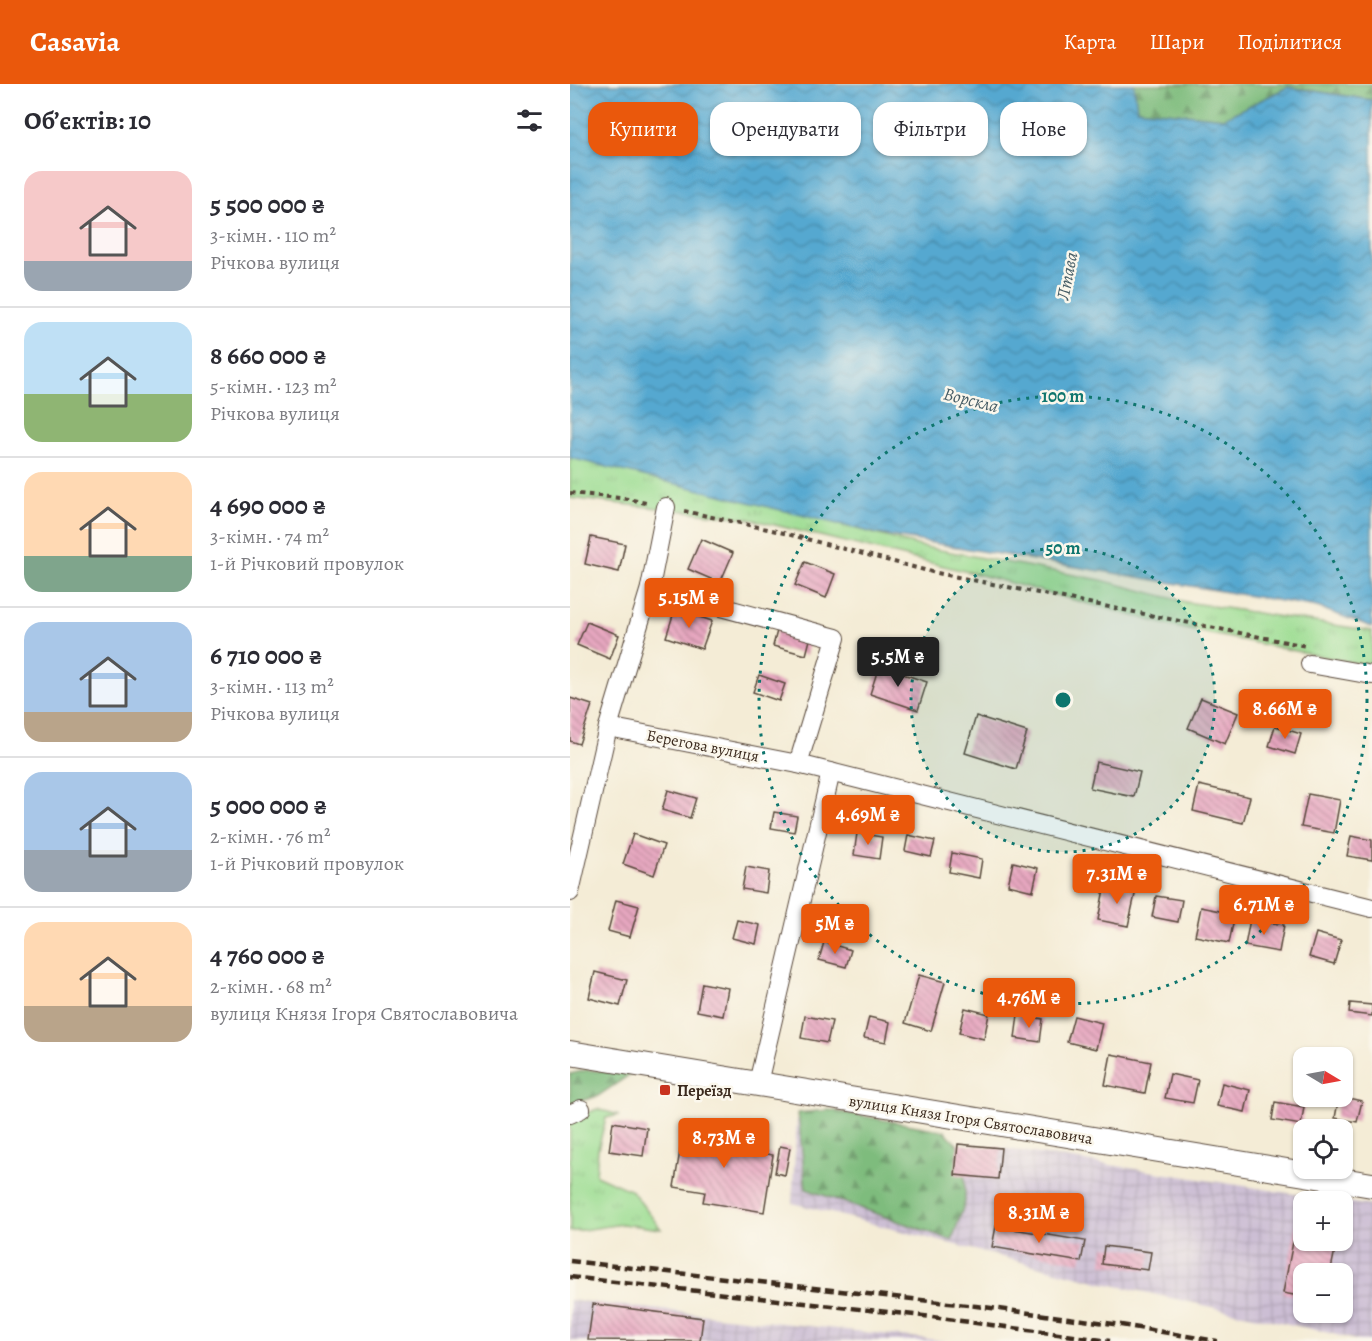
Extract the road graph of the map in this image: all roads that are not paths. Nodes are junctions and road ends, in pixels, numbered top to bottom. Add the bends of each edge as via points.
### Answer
1 (666, 507) road end
2 (650, 588) junction
3 (1313, 656) road end
4 (1372, 675) edge
5 (608, 727) junction
6 (798, 764) junction
7 (831, 772) junction
8 (570, 892) edge
9 (1372, 908) edge
10 (570, 1053) edge
11 (758, 1083) junction
12 (1372, 1185) edge

1 - 2 street
2 - 5 street
2 - 6 street via 836,638
3 - 4 street
5 - 6 street, Берегова вулиця
5 - 8 street
6 - 7 street, Берегова вулиця
7 - 9 street, Берегова вулиця
7 - 11 street
10 - 11 street, вулиця Князя Ігоря Святославовича
11 - 12 street, вулиця Князя Ігоря Святославовича

